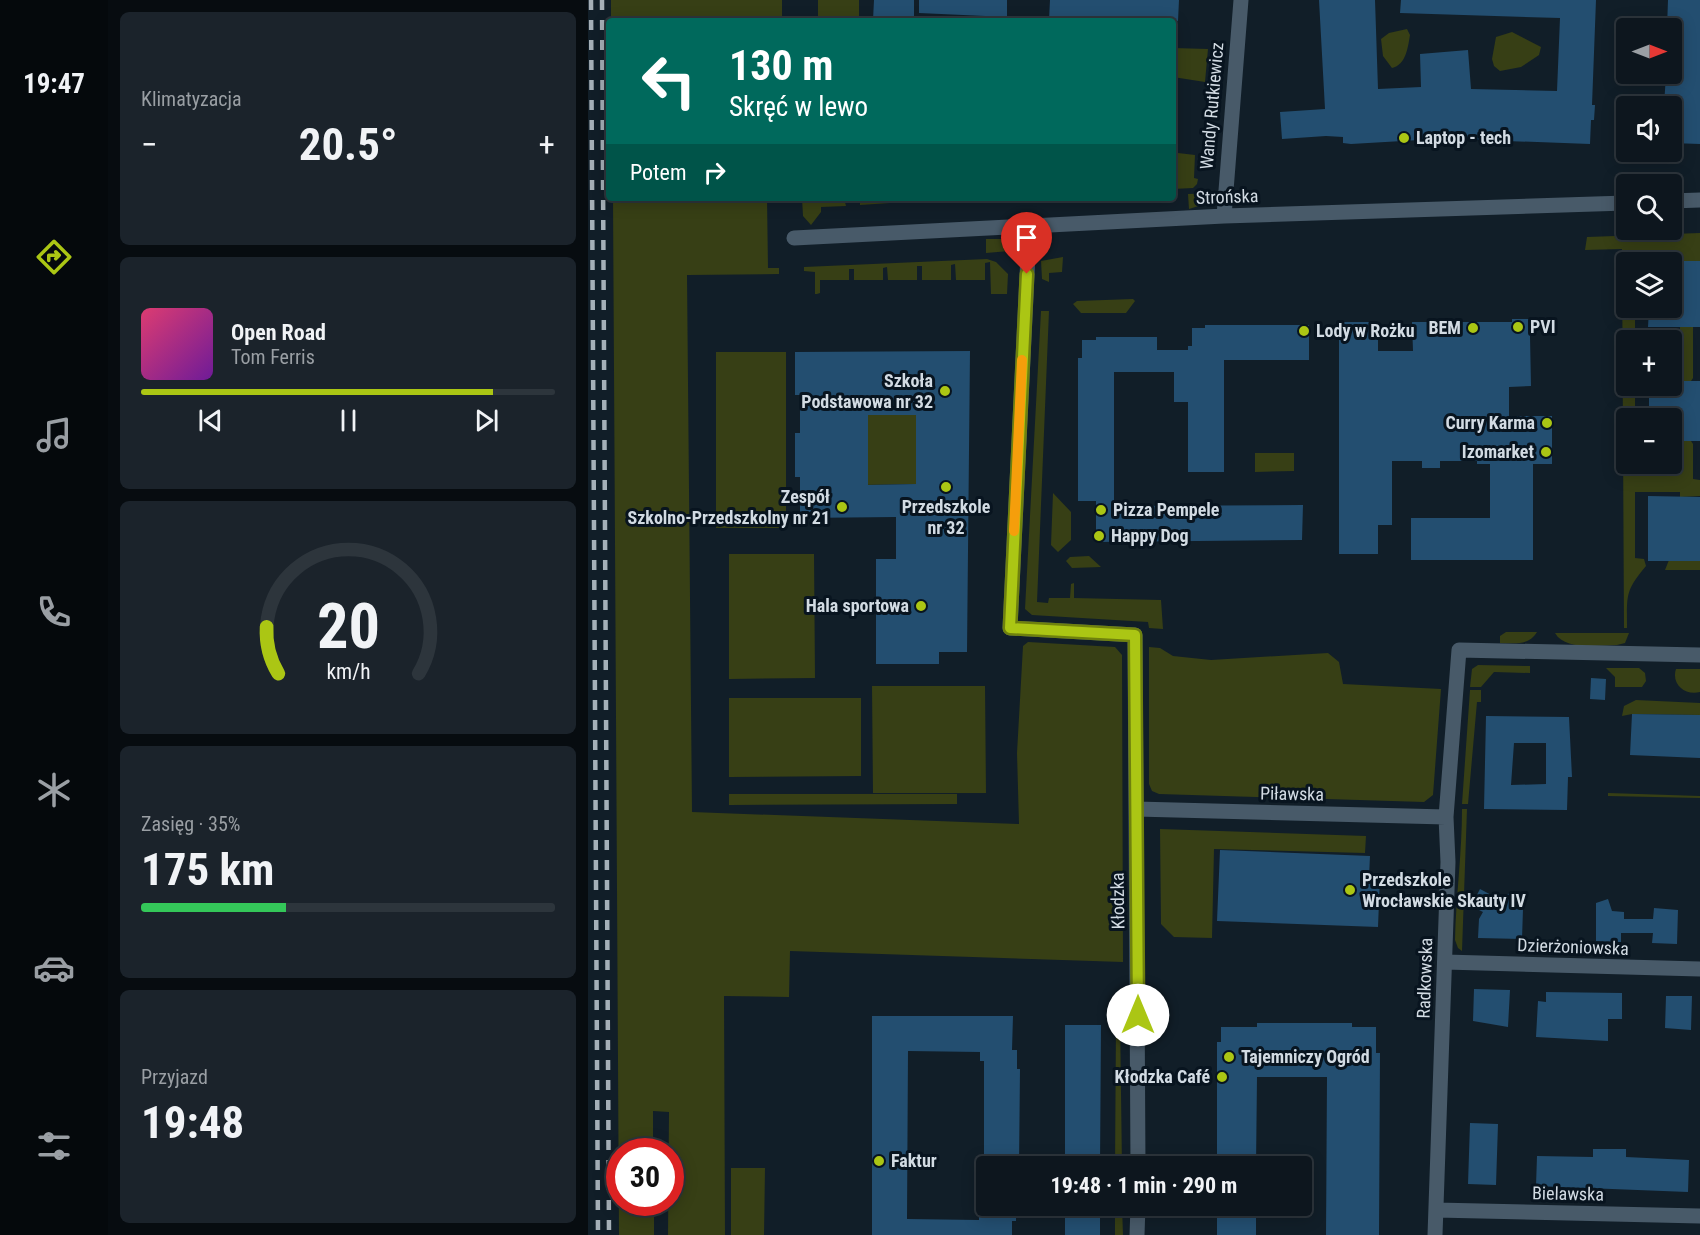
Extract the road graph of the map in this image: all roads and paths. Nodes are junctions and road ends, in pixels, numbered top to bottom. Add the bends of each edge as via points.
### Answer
1 (1241, 0) edge
2 (1700, 200) edge
3 (1682, 201) edge
4 (1616, 203) edge
5 (1224, 216) junction
6 (1027, 226) junction
7 (794, 238) dead end
8 (1700, 655) edge
9 (1136, 809) junction
10 (1446, 817) junction
11 (1445, 962) junction
12 (1700, 969) edge
13 (1138, 1156) edge
14 (1436, 1210) junction
15 (1137, 1216) edge
16 (1700, 1216) edge
17 (1137, 1235) edge
18 (1435, 1235) edge

1 - 5 street, Wandy Rutkiewicz
2 - 3 street
4 - 5 street, Strońska
5 - 6 street, Strońska
6 - 7 street, Strońska
6 - 9 street, Kłodzka via 1010,628 1135,635
8 - 10 street, Radkowska via 1459,650
9 - 10 street, Piławska
9 - 13 street, Kłodzka
10 - 11 street, Radkowska
11 - 12 street, Dzierżoniowska
11 - 14 street, Radkowska
14 - 16 street, Bielawska
14 - 18 street, Radkowska
15 - 17 street

